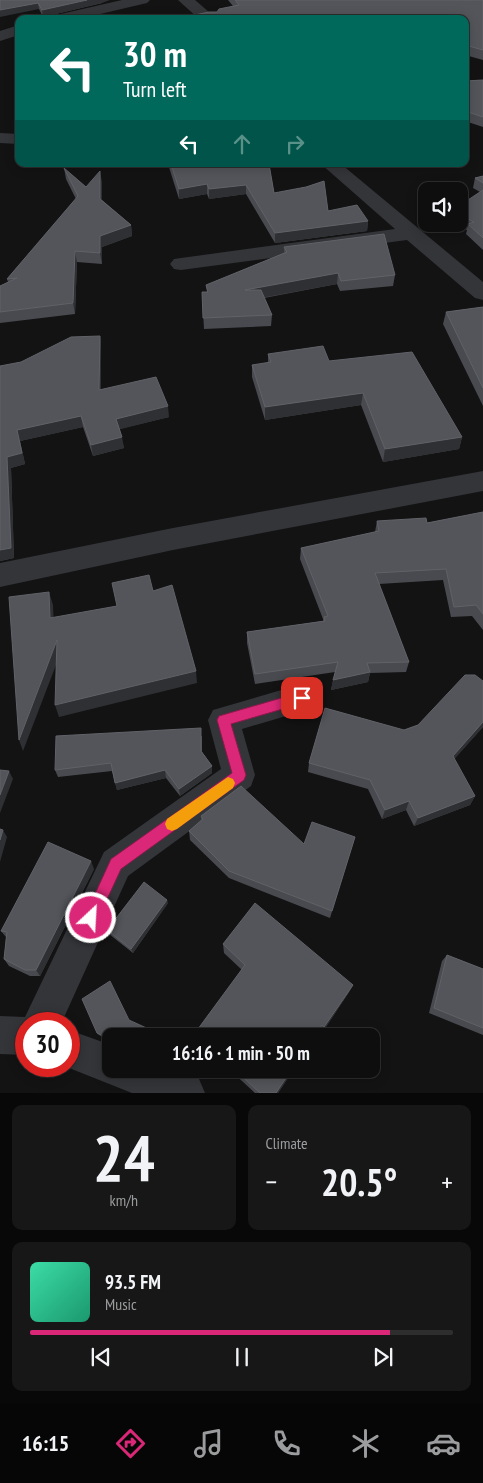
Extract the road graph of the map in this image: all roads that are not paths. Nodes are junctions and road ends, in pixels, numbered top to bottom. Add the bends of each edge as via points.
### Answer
1 (142, 0) edge
2 (186, 0) edge
3 (75, 15) edge
4 (204, 15) edge
5 (15, 31) edge
6 (0, 36) edge
7 (0, 138) edge
8 (15, 139) edge
9 (334, 167) edge
10 (411, 233) junction
11 (181, 264) dead end
12 (483, 292) edge
13 (483, 481) edge
14 (0, 575) edge
15 (302, 698) dead end
16 (47, 1012) edge
17 (0, 1035) edge
18 (15, 1036) edge
19 (80, 1053) edge
20 (102, 1062) edge
21 (145, 1078) edge
22 (185, 1093) edge

1 - 3 street
2 - 4 street
5 - 6 street
7 - 8 street
9 - 10 street
10 - 11 street
10 - 12 street
13 - 14 street via 172,538
15 - 16 street via 224,720 239,775 116,864
17 - 18 street
19 - 20 street
21 - 22 street

